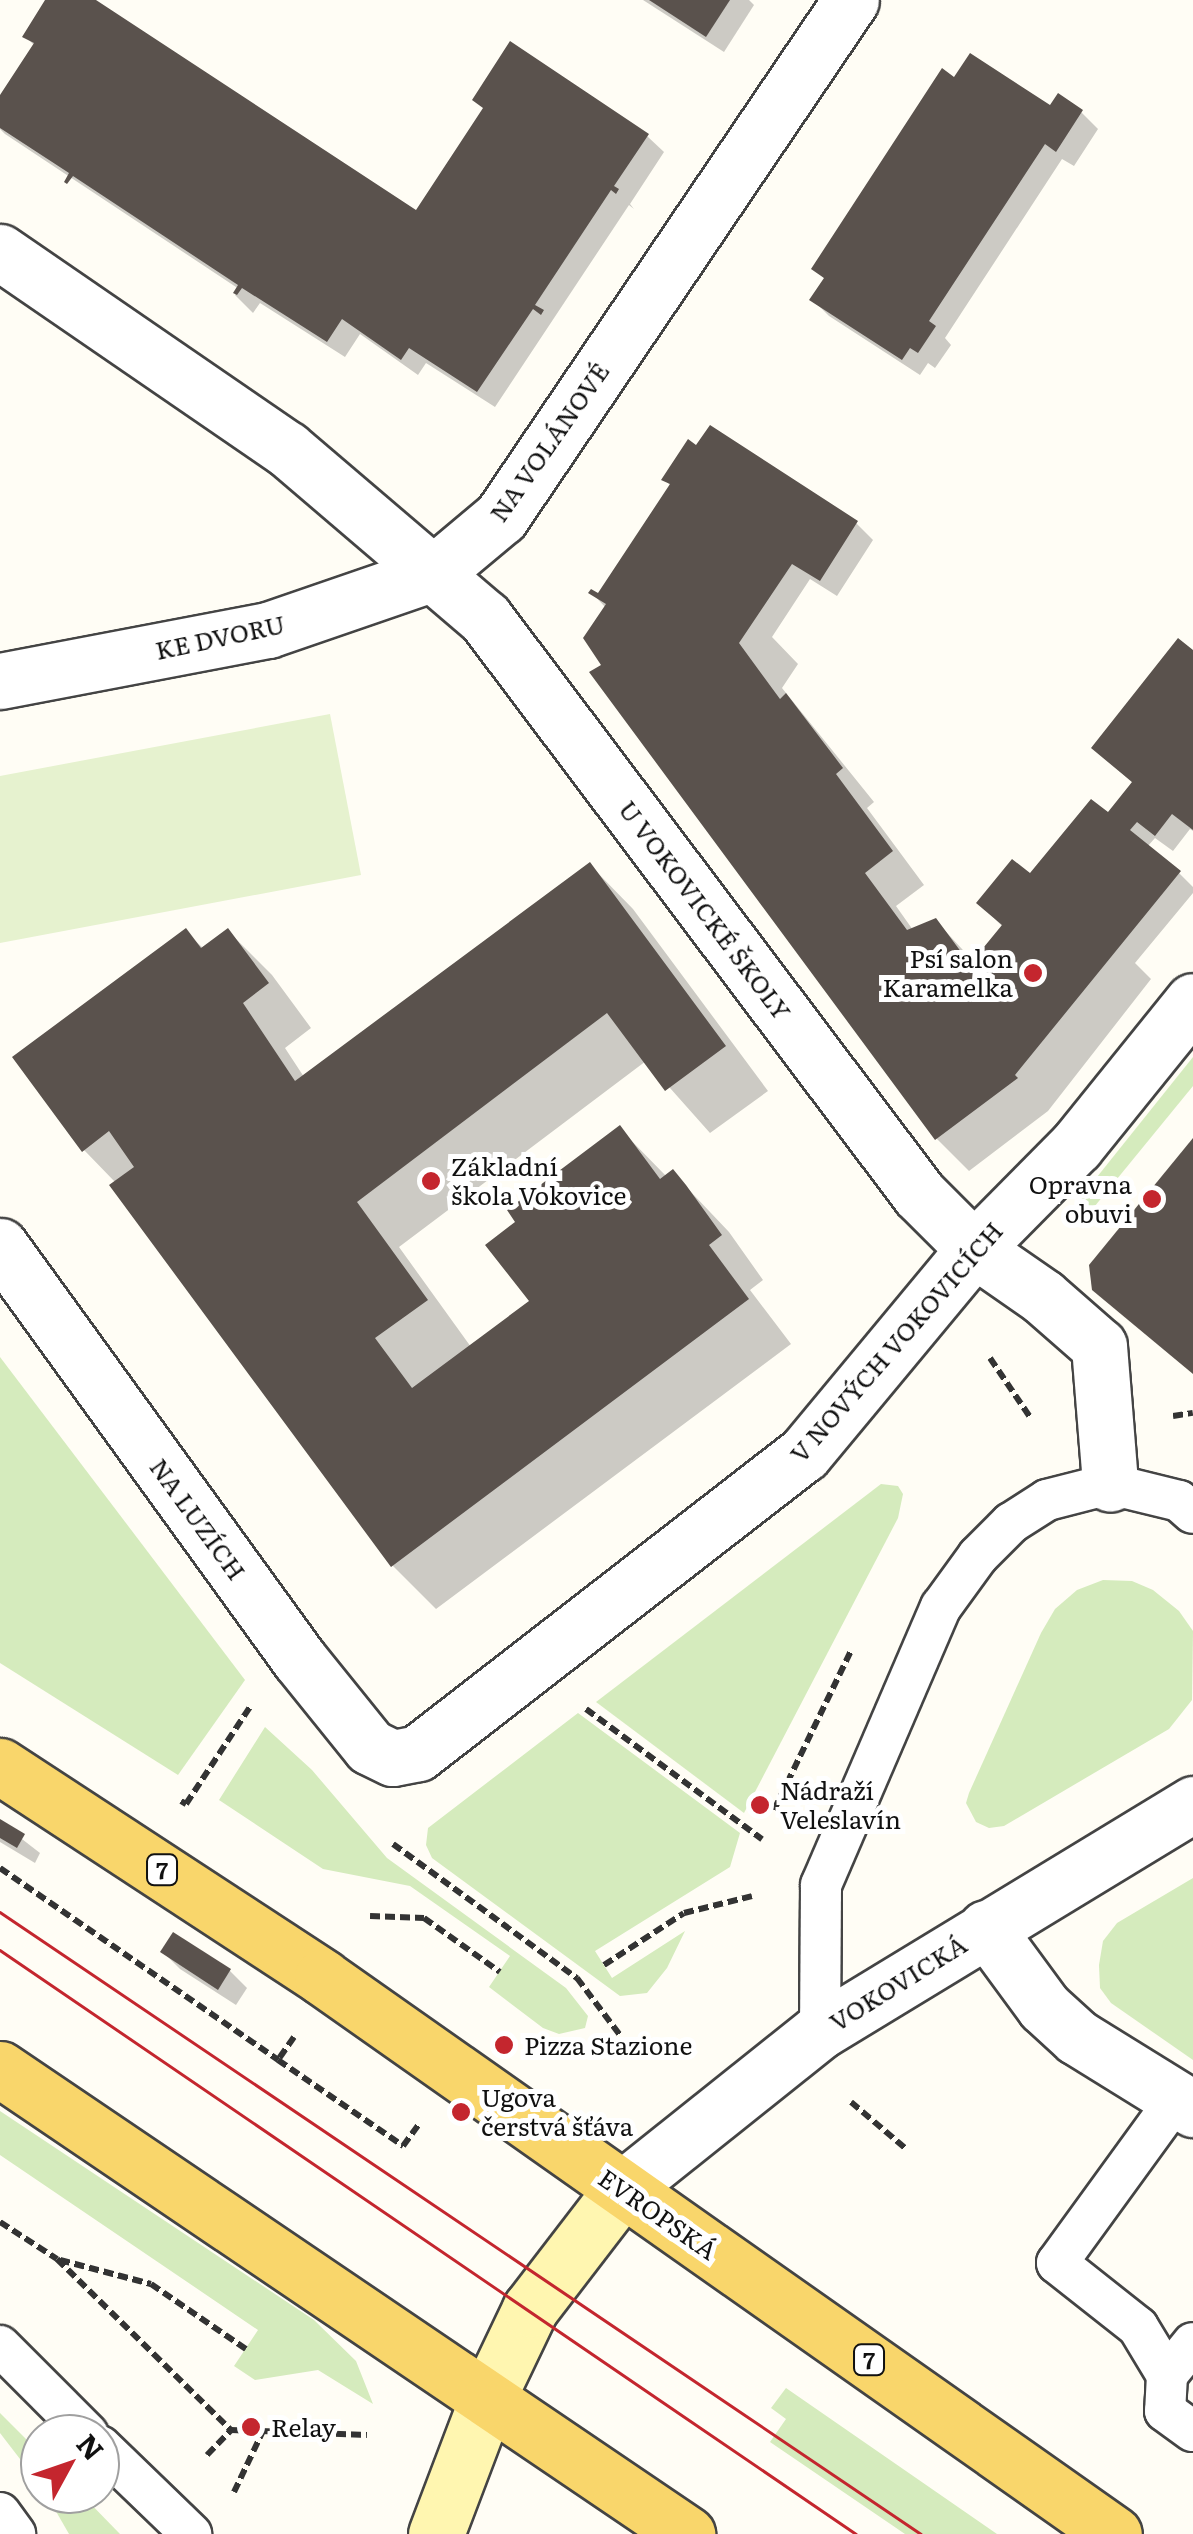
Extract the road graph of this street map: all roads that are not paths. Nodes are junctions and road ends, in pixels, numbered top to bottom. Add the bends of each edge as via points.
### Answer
1 (851, 0) edge
2 (0, 252) edge
3 (434, 572) junction
4 (0, 681) edge
5 (1193, 1001) edge
6 (0, 1246) edge
7 (974, 1249) junction
8 (1110, 1484) junction
9 (1193, 1512) edge
10 (418, 1753) joint
11 (0, 1766) edge
12 (1193, 1804) edge
13 (986, 1928) junction
14 (820, 2032) junction
15 (0, 2069) edge
16 (1184, 2106) edge
17 (622, 2189) junction
18 (1193, 2342) edge
19 (0, 2346) edge
20 (1167, 2375) junction
21 (488, 2397) junction
22 (68, 2414) edge
23 (1193, 2431) edge
24 (120, 2465) edge
25 (0, 2514) edge
26 (15, 2534) edge
27 (191, 2534) edge
28 (436, 2534) edge
29 (686, 2534) edge
30 (1114, 2534) edge

1 - 3 street, NA VOLÁNOVÉ via 502,517
2 - 3 street via 287,448
3 - 4 street, KE DVORU via 268,630
3 - 7 street, U VOKOVICKÉ ŠKOLY via 485,618 919,1194
5 - 7 street, V NOVÝCH VOKOVICÍCH via 1076,1146
6 - 10 street, NA LUZÍCH via 299,1659 370,1746 392,1758
7 - 8 street, U VOKOVICKÉ ŠKOLY via 1043,1296 1099,1346
7 - 10 street, V NOVÝCH VOKOVICÍCH via 804,1454
8 - 9 lane via 1178,1501
8 - 14 lane via 1047,1500 1011,1523 941,1607 820,1884
11 - 17 main road, EVROPSKÁ / 7 via 322,1977
12 - 13 street, VOKOVICKÁ
13 - 14 street, VOKOVICKÁ
13 - 16 street via 1044,2007
14 - 17 street, VOKOVICKÁ
15 - 21 main road
16 - 20 lane via 1057,2263 1138,2327
17 - 21 street via 530,2309
17 - 30 main road, EVROPSKÁ / 7
18 - 20 lane
19 - 22 lane
20 - 23 lane via 1165,2412
21 - 28 street
21 - 29 main road
24 - 27 lane
25 - 26 lane

